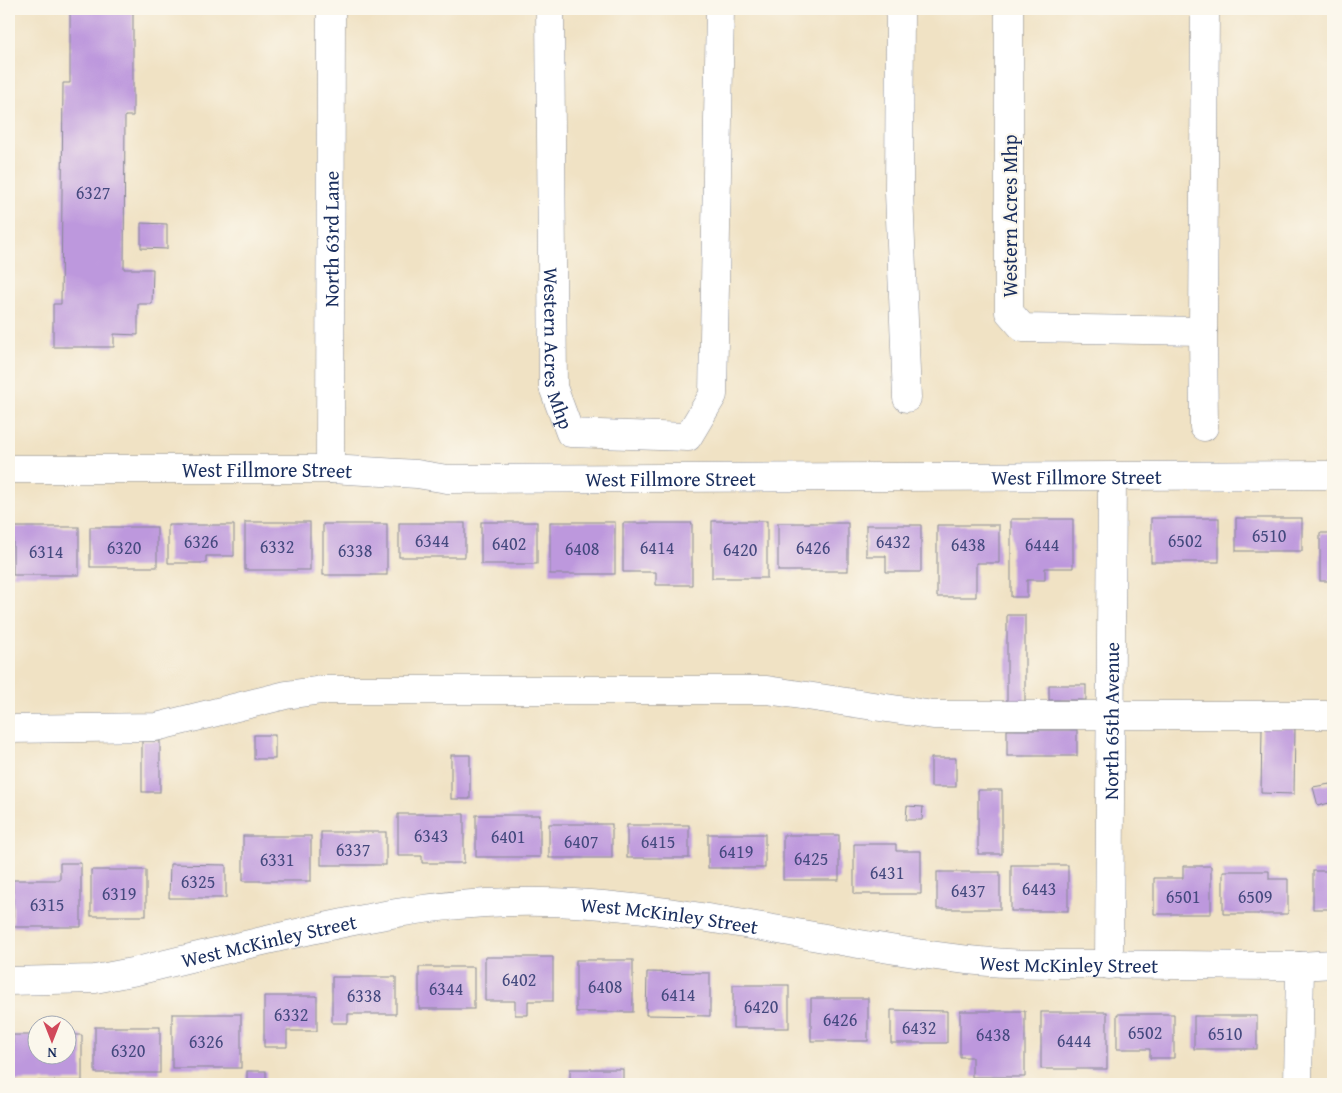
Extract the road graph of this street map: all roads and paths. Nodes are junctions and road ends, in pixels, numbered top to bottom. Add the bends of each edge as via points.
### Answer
1 (331, 9) edge
2 (550, 9) edge
3 (720, 9) edge
4 (900, 9) edge
5 (1009, 9) edge
6 (1205, 9) edge
7 (1203, 332) junction
8 (907, 398) dead end
9 (1204, 427) dead end
10 (9, 469) edge
11 (330, 469) junction
12 (1333, 476) edge
13 (1112, 477) junction
14 (1111, 716) junction
15 (1333, 716) edge
16 (9, 729) edge
17 (1109, 964) junction
18 (1333, 964) edge
19 (1300, 966) junction
20 (9, 980) edge
21 (1298, 1084) edge

1 - 11 street, North 63rd Lane
2 - 3 street, Western Acres Mhp via 553,388 570,433 688,437 713,394
4 - 8 street via 899,192
5 - 7 street, Western Acres Mhp via 1009,312 1023,328
6 - 7 street
7 - 9 street
10 - 11 street, West Fillmore Street
11 - 13 street, West Fillmore Street via 446,479
12 - 13 street, West Fillmore Street
13 - 14 street, North 65th Avenue
14 - 15 street
14 - 16 street via 933,715 767,690 322,690 286,695 156,727
14 - 17 street, North 65th Avenue
17 - 19 street, West McKinley Street
17 - 20 street, West McKinley Street via 954,959 686,915 585,904 514,902 443,905 387,913 96,979
18 - 19 street, West McKinley Street
19 - 21 street

